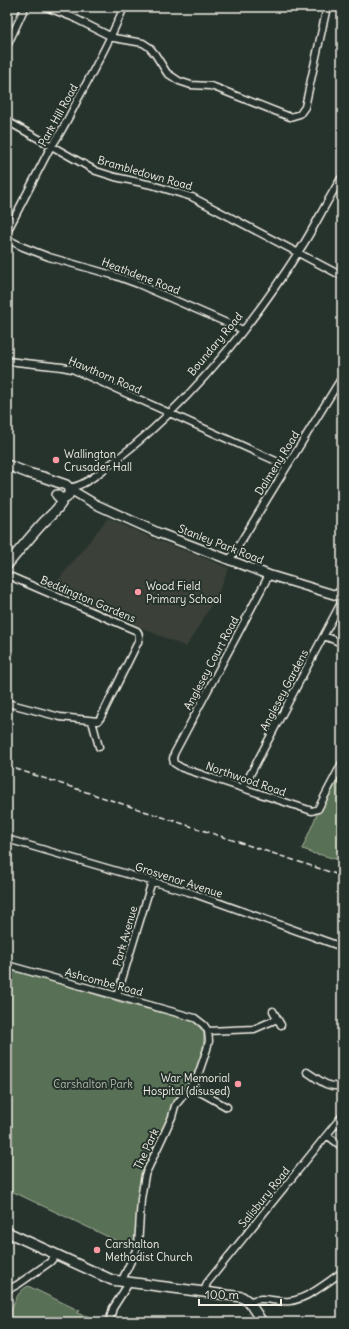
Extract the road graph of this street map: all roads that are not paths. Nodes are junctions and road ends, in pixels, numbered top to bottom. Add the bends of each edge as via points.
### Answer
1 (25, 7) edge
2 (46, 7) edge
3 (124, 7) edge
4 (327, 7) edge
5 (111, 37) junction
6 (7, 41) edge
7 (7, 121) edge
8 (52, 146) junction
9 (342, 177) edge
10 (7, 232) edge
11 (7, 239) edge
12 (298, 253) junction
13 (342, 276) edge
14 (243, 330) junction
15 (7, 361) edge
16 (342, 376) edge
17 (169, 414) junction
18 (7, 465) edge
19 (287, 466) junction
20 (63, 492) junction
21 (229, 561) junction
22 (7, 565) edge
23 (7, 575) edge
24 (269, 575) junction
25 (342, 586) edge
26 (340, 598) edge
27 (324, 636) junction
28 (342, 643) edge
29 (7, 703) edge
30 (92, 721) junction
31 (99, 747) dead end
32 (173, 761) joint
33 (342, 763) edge
34 (243, 788) junction
35 (7, 839) edge
36 (152, 881) junction
37 (342, 947) edge
38 (7, 965) edge
39 (117, 996) junction
40 (273, 1011) dead end
41 (277, 1019) junction
42 (281, 1025) dead end
43 (208, 1031) junction
44 (307, 1072) dead end
45 (342, 1086) edge
46 (191, 1087) junction
47 (227, 1107) dead end
48 (342, 1116) edge
49 (327, 1135) junction
50 (342, 1147) edge
51 (7, 1232) edge
52 (58, 1254) junction
53 (342, 1272) edge
54 (126, 1282) junction
55 (8, 1288) edge
56 (204, 1292) junction
57 (249, 1302) junction
58 (109, 1322) edge
59 (262, 1322) edge

1 - 6 street via 9,42
2 - 5 street
3 - 5 street, Park Hill Road
4 - 5 street via 307,103 300,114 292,116 214,87 196,86 179,81 167,73 147,45
5 - 8 street, Park Hill Road
7 - 8 street, Brambledown Road
8 - 10 street, Park Hill Road
8 - 12 street, Brambledown Road via 87,167 105,174 192,197
9 - 12 street, Boundary Road
11 - 14 street, Heathdene Road via 39,254 138,284
12 - 13 street, Brambledown Road
12 - 14 street, Boundary Road
14 - 17 street, Boundary Road
15 - 17 street, Hawthorn Road via 72,369
16 - 19 street, Dalmeny Road
17 - 19 street, Hawthorn Road
17 - 20 street, Boundary Road via 130,450 84,483
18 - 20 main road, Stanley Park Road
19 - 21 street, Dalmeny Road
20 - 21 street, Stanley Park Road
20 - 22 main road via 62,503 53,515
21 - 24 street, Stanley Park Road
23 - 30 street, Beddington Gardens via 139,633 138,642 101,717 98,721
24 - 26 street, Stanley Park Road
24 - 32 street, Anglesey Court Road via 174,754
25 - 26 street, Anglesey Gardens
26 - 27 street, Anglesey Gardens
27 - 28 street
27 - 34 street, Anglesey Gardens
29 - 30 street via 60,717
30 - 31 street
32 - 34 street, Northwood Road via 178,766
33 - 34 street, Northwood Road via 316,810 308,811
35 - 36 street, Grosvenor Avenue
36 - 37 street, Grosvenor Avenue
36 - 39 street, Park Avenue
38 - 39 street, Ashcombe Road
39 - 43 street, Ashcombe Road via 195,1018
40 - 41 street
41 - 42 street
41 - 43 street via 254,1029
43 - 46 street, The Park via 207,1049
44 - 45 street via 328,1086
46 - 47 street
46 - 54 street, The Park via 176,1106 145,1175 138,1246 123,1278
48 - 49 street, Salisbury Road
49 - 50 street
49 - 56 street, Salisbury Road via 207,1283
51 - 52 main road
52 - 54 main road via 112,1280
52 - 55 street via 14,1287
53 - 57 street via 298,1299 258,1299
54 - 56 main road
54 - 58 street, The Park
56 - 57 main road via 239,1296
57 - 59 main road

